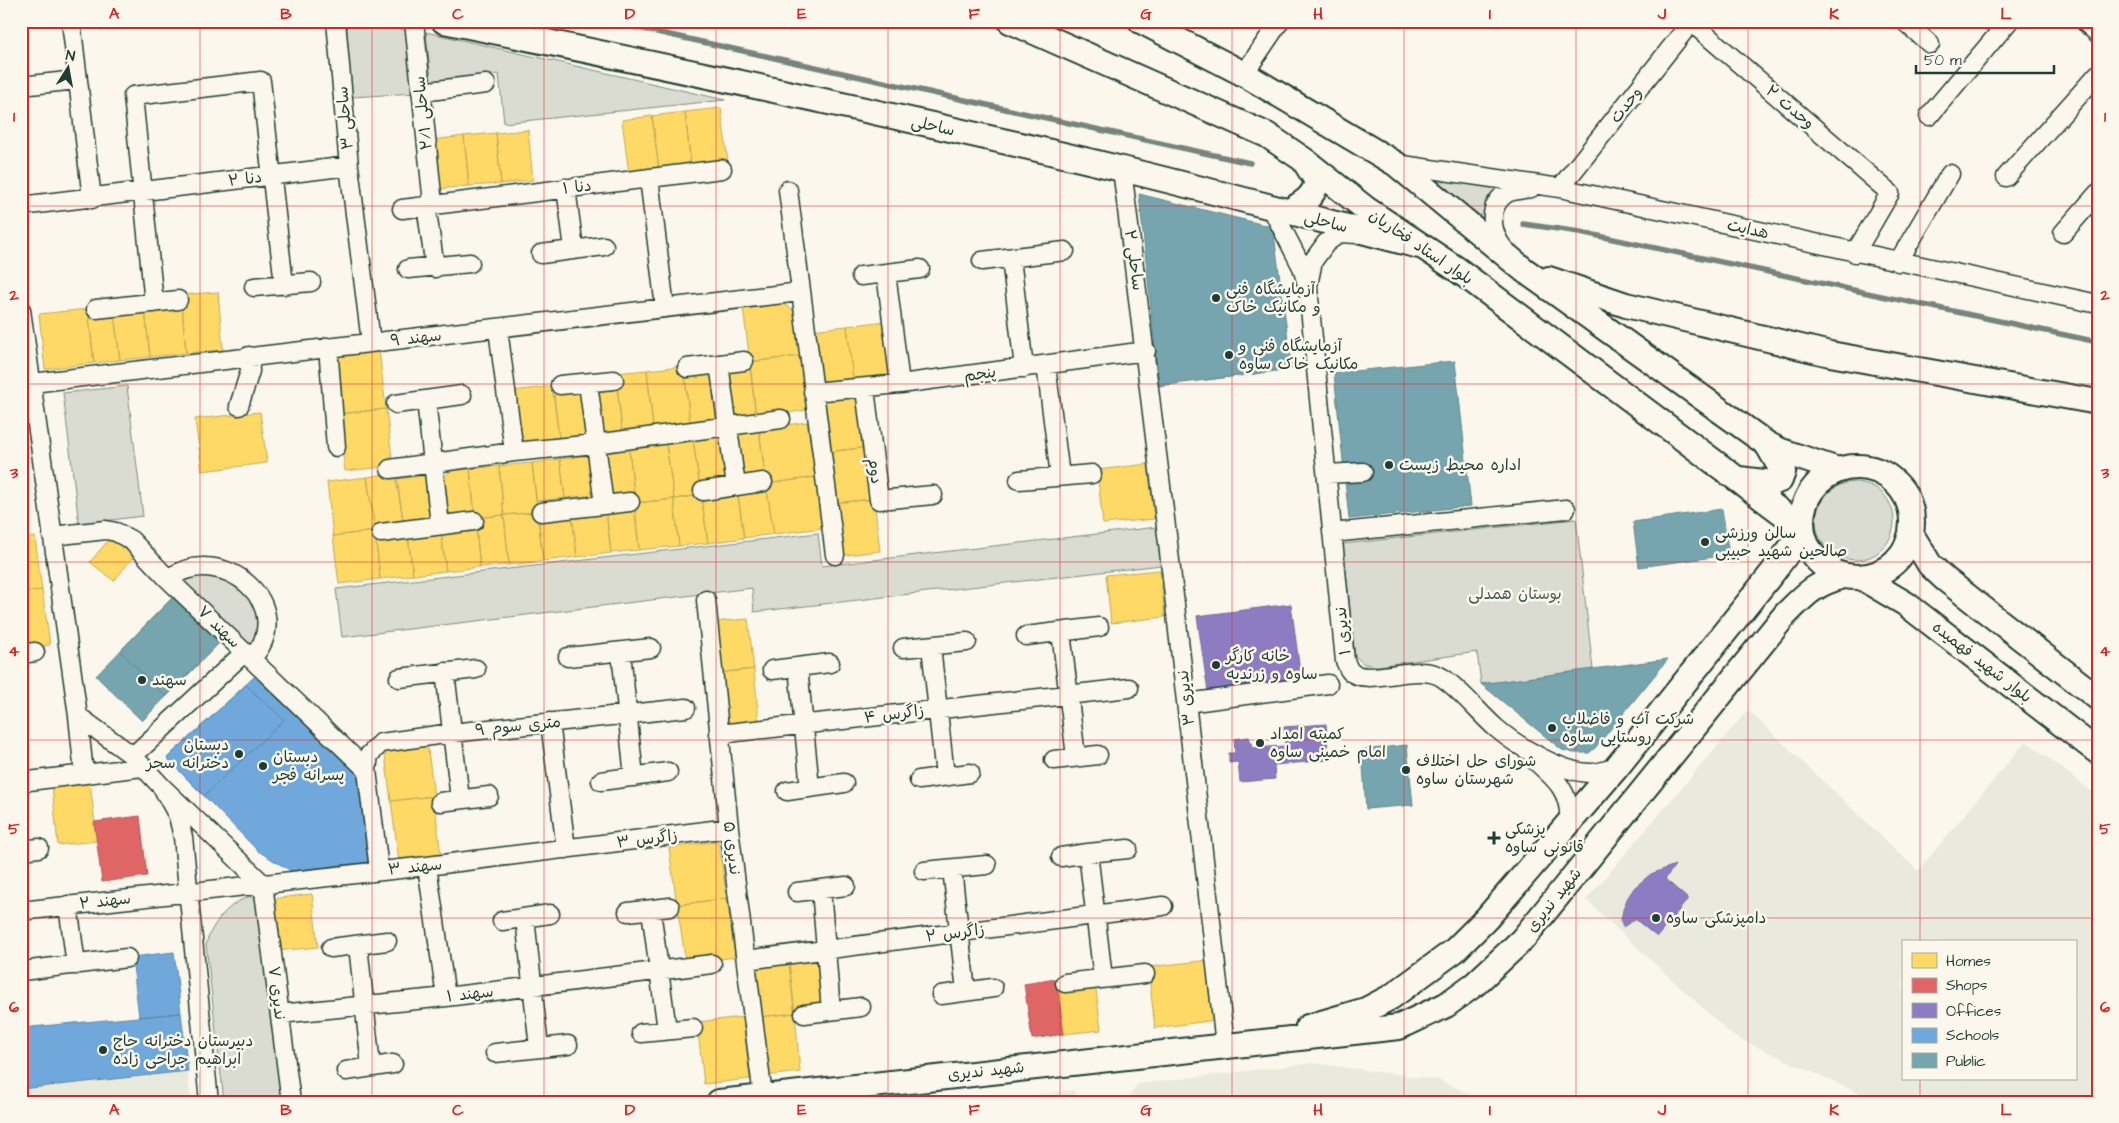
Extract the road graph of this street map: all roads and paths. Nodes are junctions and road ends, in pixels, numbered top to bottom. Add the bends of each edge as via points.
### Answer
1 (71, 21) edge
2 (336, 21) edge
3 (414, 21) edge
4 (444, 21) edge
5 (1010, 21) edge
6 (1140, 21) edge
7 (1280, 21) edge
8 (1904, 21) edge
9 (2009, 21) edge
10 (2084, 21) edge
11 (1691, 22) edge
12 (2098, 34) edge
13 (1930, 44) dead end
14 (1244, 74) junction
15 (2098, 74) edge
16 (77, 80) junction
17 (486, 84) dead end
18 (21, 86) edge
19 (421, 92) junction
20 (1929, 116) dead end
21 (1304, 160) junction
22 (1396, 164) junction
23 (349, 166) junction
24 (722, 169) dead end
25 (1122, 169) junction
26 (1950, 174) dead end
27 (273, 176) junction
28 (2006, 177) dead end
29 (649, 178) junction
30 (1552, 186) junction
31 (566, 188) junction
32 (788, 190) dead end
33 (142, 192) junction
34 (2098, 193) edge
35 (92, 198) junction
36 (430, 205) junction
37 (21, 206) edge
38 (402, 209) dead end
39 (1279, 209) junction
40 (1375, 234) junction
41 (2063, 234) dead end
42 (604, 246) dead end
43 (1418, 246) junction
44 (574, 249) junction
45 (1065, 251) dead end
46 (1855, 253) junction
47 (541, 254) dead end
48 (1011, 258) junction
49 (982, 261) dead end
50 (1898, 262) junction
51 (470, 263) dead end
52 (1518, 265) junction
53 (435, 268) junction
54 (408, 269) dead end
55 (920, 269) dead end
56 (886, 273) junction
57 (861, 276) dead end
58 (311, 282) dead end
59 (284, 285) junction
60 (254, 287) dead end
61 (1308, 288) junction
62 (800, 292) junction
63 (178, 300) dead end
64 (154, 303) junction
65 (2098, 304) edge
66 (664, 308) junction
67 (96, 309) dead end
68 (21, 310) edge
69 (498, 329) junction
70 (371, 342) junction
71 (328, 347) junction
72 (1146, 351) junction
73 (249, 356) junction
74 (744, 361) dead end
75 (719, 364) junction
76 (1046, 365) junction
77 (687, 368) dead end
78 (1024, 368) junction
79 (614, 380) dead end
80 (32, 383) junction
81 (588, 383) junction
82 (900, 384) junction
83 (560, 385) dead end
84 (864, 389) junction
85 (813, 392) junction
86 (462, 395) dead end
87 (426, 400) junction
88 (2098, 402) edge
89 (396, 404) dead end
90 (239, 406) dead end
91 (781, 419) dead end
92 (727, 427) junction
93 (595, 444) junction
94 (1767, 444) junction
95 (336, 448) dead end
96 (514, 452) junction
97 (432, 463) junction
98 (390, 469) dead end
99 (1838, 470) junction
100 (1363, 472) dead end
101 (1092, 474) dead end
102 (1327, 474) junction
103 (1060, 476) junction
104 (1737, 479) junction
105 (1019, 480) dead end
106 (763, 482) dead end
107 (736, 486) junction
108 (703, 491) dead end
109 (933, 494) dead end
110 (630, 502) dead end
111 (604, 505) junction
112 (1566, 509) dead end
113 (541, 512) dead end
114 (474, 521) dead end
115 (440, 525) junction
116 (1801, 530) junction
117 (381, 532) dead end
118 (1332, 533) junction
119 (1911, 534) junction
120 (52, 536) junction
121 (835, 555) dead end
122 (1853, 577) junction
123 (168, 579) junction
124 (706, 600) dead end
125 (1099, 627) dead end
126 (1061, 632) junction
127 (1026, 636) dead end
128 (967, 642) dead end
129 (932, 646) junction
130 (651, 648) dead end
131 (903, 648) dead end
132 (621, 652) junction
133 (248, 656) junction
134 (568, 657) dead end
135 (830, 663) dead end
136 (798, 667) junction
137 (476, 669) dead end
138 (772, 670) dead end
139 (445, 672) junction
140 (399, 678) dead end
141 (1328, 684) dead end
142 (1129, 688) dead end
143 (1069, 694) junction
144 (2098, 698) edge
145 (1187, 702) junction
146 (686, 708) dead end
147 (938, 709) junction
148 (629, 715) junction
149 (78, 716) junction
150 (550, 722) junction
151 (803, 725) junction
152 (452, 733) junction
153 (719, 734) junction
154 (1520, 747) junction
155 (2098, 752) edge
156 (1098, 754) dead end
157 (1076, 757) junction
158 (1054, 760) dead end
159 (138, 762) junction
160 (1617, 767) junction
161 (367, 770) junction
162 (668, 772) dead end
163 (970, 773) dead end
164 (84, 774) junction
165 (945, 776) junction
166 (634, 777) junction
167 (919, 780) dead end
168 (601, 781) dead end
169 (21, 782) edge
170 (844, 783) dead end
171 (162, 787) junction
172 (810, 788) junction
173 (787, 791) dead end
174 (489, 796) dead end
175 (460, 799) junction
176 (440, 802) dead end
177 (1569, 824) junction
178 (729, 828) junction
179 (39, 848) dead end
180 (566, 849) junction
181 (1128, 849) dead end
182 (21, 850) edge
183 (1088, 854) junction
184 (1061, 857) dead end
185 (987, 865) dead end
186 (427, 866) junction
187 (952, 869) junction
188 (379, 870) junction
189 (924, 871) dead end
190 (264, 884) junction
191 (846, 886) dead end
192 (821, 889) junction
193 (797, 892) dead end
194 (189, 893) junction
195 (68, 905) junction
196 (1163, 906) dead end
197 (670, 907) dead end
198 (651, 910) junction
199 (21, 911) edge
200 (628, 912) dead end
201 (550, 914) dead end
202 (1095, 914) junction
203 (525, 918) junction
204 (502, 921) dead end
205 (959, 932) junction
206 (387, 941) dead end
207 (358, 945) junction
208 (331, 948) dead end
209 (826, 949) junction
210 (127, 958) dead end
211 (746, 960) junction
212 (712, 964) dead end
213 (76, 965) junction
214 (660, 970) junction
215 (22, 971) edge
216 (1145, 974) dead end
217 (1103, 978) junction
218 (1065, 983) dead end
219 (531, 986) junction
220 (993, 988) dead end
221 (966, 991) junction
222 (941, 995) dead end
223 (446, 997) junction
224 (365, 1006) junction
225 (861, 1008) dead end
226 (831, 1011) junction
227 (280, 1014) junction
228 (804, 1014) dead end
229 (693, 1028) dead end
230 (666, 1030) junction
231 (640, 1033) dead end
232 (1253, 1043) junction
233 (568, 1045) dead end
234 (1225, 1045) junction
235 (539, 1048) junction
236 (495, 1053) dead end
237 (393, 1064) dead end
238 (372, 1067) junction
239 (346, 1071) dead end
240 (819, 1096) edge
241 (763, 1097) junction
242 (210, 1102) edge
243 (291, 1102) edge
244 (719, 1102) edge

1 - 16 street
2 - 23 street, ساحلی ۳
3 - 19 street, ساحلی ۲/۱
4 - 25 street, ساحلی via 655,64
5 - 21 street, بلوار استاد فخاریان via 1267,135
6 - 14 street
7 - 14 street
8 - 13 street
9 - 20 street
10 - 12 street
11 - 30 street, وحدت
11 - 46 street, وحدت ۲ via 1890,193
14 - 22 street
15 - 28 street
16 - 18 street
16 - 35 street
17 - 19 street
19 - 36 street, ساحلی ۲/۱
21 - 39 street via 1317,181 1315,192 1305,202
21 - 43 street, بلوار استاد فخاریان
22 - 30 street, هدایت
22 - 52 street
23 - 27 street, دنا ۲
23 - 70 street, ساحلی ۳
24 - 29 street, دنا ۱
25 - 39 street, ساحلی
25 - 72 street, ساحلی ۲
26 - 50 street
27 - 33 street, دنا ۲
27 - 33 street via 261,81 133,96
27 - 59 street
29 - 31 street, دنا ۱
29 - 66 street
30 - 46 street, هدایت
30 - 52 street via 1508,193 1495,204 1492,225 1498,242
31 - 36 street, دنا ۱
31 - 44 street
32 - 62 street
33 - 35 street, دنا ۲
33 - 64 street
34 - 41 street
35 - 37 street, دنا ۲
36 - 38 street, دنا ۱
36 - 53 street, ساحلی ۲/۱
39 - 40 street, ساحلی
39 - 61 street
40 - 43 street, ساحلی
40 - 61 street via 1340,233 1326,243 1313,261
42 - 44 street
43 - 104 street, بلوار استاد فخاریان via 1458,270
44 - 47 street
45 - 48 street
46 - 50 street, هدایت
48 - 49 street
48 - 78 street
50 - 65 street, هدایت
51 - 53 street
52 - 88 street via 1626,305 1830,354
52 - 94 street
53 - 54 street
55 - 56 street
56 - 57 street
56 - 82 street
58 - 59 street
59 - 60 street
61 - 102 street, ندیری ۱
62 - 66 street, سهند ۹
62 - 85 street
63 - 64 street
64 - 67 street
66 - 69 street, سهند ۹
68 - 80 street
69 - 70 street, سهند ۹
69 - 96 street
70 - 71 street, سهند ۹
71 - 73 street, سهند ۹
71 - 95 street
72 - 76 street, پنجم
72 - 145 street, ندیری ۳
73 - 80 street, سهند ۹
73 - 90 street via 250,371
74 - 75 street
75 - 77 street
75 - 92 street
76 - 78 street, پنجم
76 - 103 street
78 - 82 street, پنجم
79 - 81 street
80 - 120 street
81 - 83 street
81 - 93 street
82 - 84 street, پنجم
84 - 85 street, پنجم
84 - 109 street, دوم via 879,500
85 - 121 street
86 - 87 street
87 - 89 street
87 - 97 street
91 - 92 street
92 - 93 street
92 - 107 street
93 - 96 street
93 - 111 street
94 - 99 street
94 - 104 street via 1783,472 1780,480 1772,483
96 - 97 street
97 - 98 street
97 - 115 street
99 - 116 street via 1822,478 1810,492 1802,509
99 - 119 street via 1867,468 1894,481 1910,505
100 - 102 street
101 - 103 street
102 - 118 street, ندیری ۱
103 - 105 street
104 - 116 street, بلوار استاد فخاریان
106 - 107 street
107 - 108 street
110 - 111 street
111 - 113 street
112 - 118 street
114 - 115 street
115 - 117 street
116 - 122 street via 1816,561 1829,571
116 - 160 street, شهید ندیری via 1764,584
118 - 154 street, ندیری ۱ via 1349,671 1371,676 1423,671 1438,674
119 - 122 street via 1905,550 1894,564 1879,574
119 - 144 street via 1930,565 1945,579
120 - 123 street, سهند ۷ via 106,530 116,532 131,540
120 - 149 street
122 - 155 street, بلوار شهید فهمیده via 1906,604
122 - 232 street, شهید ندیری via 1823,582 1803,596 1785,615 1522,940 1475,984 1446,1005 1398,1027
123 - 133 street, سهند ۷
123 - 133 street via 187,569 220,568 240,577 250,586 263,604 266,620 260,650
124 - 153 street, ندیری ۵
125 - 126 street
126 - 127 street
126 - 143 street
128 - 129 street
129 - 131 street
129 - 147 street
130 - 132 street
132 - 134 street
132 - 148 street
133 - 159 street
133 - 161 street, سهند ۷
135 - 136 street
136 - 138 street
136 - 151 street
137 - 139 street
139 - 140 street
139 - 152 street
141 - 145 street
142 - 143 street, زاگرس ۴
143 - 147 street, زاگرس ۴
143 - 157 street
145 - 234 street, ندیری ۳
146 - 148 street, ۹ متری سوم
147 - 151 street, زاگرس ۴
147 - 165 street
148 - 150 street, ۹ متری سوم
148 - 166 street
149 - 159 street
149 - 164 street
150 - 152 street, ۹ متری سوم
150 - 180 street
151 - 153 street, زاگرس ۴
151 - 172 street
152 - 161 street, ۹ متری سوم via 381,743 369,755
152 - 175 street
153 - 178 street, ندیری ۵
154 - 160 street, ندیری ۱ via 1580,772
154 - 177 street via 1550,774 1565,794 1569,803
156 - 157 street
157 - 158 street
159 - 164 street
159 - 171 street
160 - 177 street, شهید ندیری
161 - 188 street
162 - 166 street
163 - 165 street
164 - 169 street
165 - 167 street
166 - 168 street
170 - 172 street
171 - 190 street
171 - 194 street via 178,816
172 - 173 street
174 - 175 street
175 - 176 street
177 - 232 street, شهید ندیری via 1454,951 1391,997 1366,1010
178 - 180 street, زاگرس ۳
178 - 211 street, ندیری ۵
179 - 182 street
180 - 186 street, سهند ۳
181 - 183 street
183 - 184 street
183 - 202 street
185 - 187 street
186 - 188 street, سهند ۳
186 - 223 street
187 - 189 street
187 - 205 street
188 - 190 street, سهند ۳
190 - 194 street, سهند ۳
190 - 227 street, ندیری ۷
191 - 192 street
192 - 193 street
192 - 209 street
194 - 195 street, سهند ۲
194 - 242 street
195 - 199 street, سهند ۲
195 - 213 street
196 - 202 street, زاگرس ۲
197 - 198 street
198 - 200 street
198 - 214 street
201 - 203 street
202 - 205 street, زاگرس ۲
202 - 217 street
203 - 204 street
203 - 219 street
205 - 209 street, زاگرس ۲
205 - 221 street
206 - 207 street
207 - 208 street
207 - 224 street
209 - 211 street, زاگرس ۲
209 - 226 street
210 - 213 street
211 - 241 street, ندیری ۵
212 - 214 street, سهند ۱
213 - 215 street
214 - 219 street, سهند ۱
214 - 230 street
216 - 217 street
217 - 218 street
219 - 223 street, سهند ۱
219 - 235 street
220 - 221 street
221 - 222 street
223 - 224 street, سهند ۱
224 - 227 street, سهند ۱
224 - 238 street
225 - 226 street
226 - 228 street
227 - 243 street, ندیری ۷
229 - 230 street
230 - 231 street
232 - 234 street, شهید ندیری
233 - 235 street
234 - 240 street, شهید ندیری
235 - 236 street
237 - 238 street
238 - 239 street
240 - 241 street, شهید ندیری
241 - 244 street, شهید ندیری

